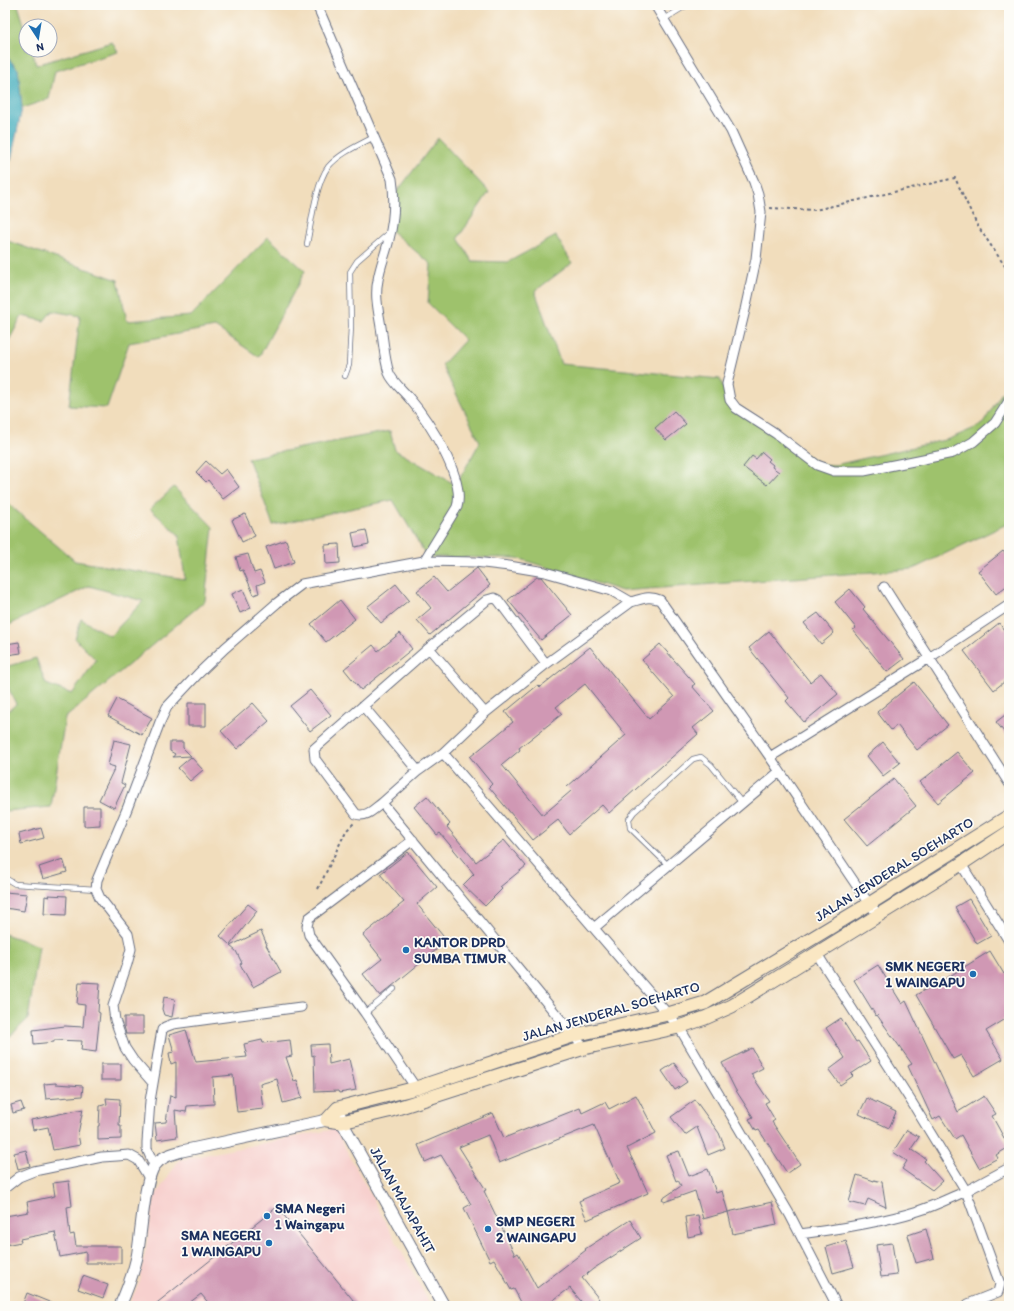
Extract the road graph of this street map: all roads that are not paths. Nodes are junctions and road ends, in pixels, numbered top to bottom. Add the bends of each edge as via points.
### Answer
1 (317, 5) edge
2 (655, 5) edge
3 (687, 5) edge
4 (663, 20) junction
5 (374, 137) junction
6 (391, 232) junction
7 (307, 244) dead end
8 (344, 376) dead end
9 (1009, 401) edge
10 (424, 560) junction
11 (884, 587) dead end
12 (631, 602) junction
13 (1009, 605) edge
14 (429, 648) junction
15 (929, 658) junction
16 (546, 664) junction
17 (364, 706) junction
18 (485, 713) junction
19 (443, 753) junction
20 (770, 758) junction
21 (418, 771) junction
22 (780, 772) junction
23 (1008, 780) edge
24 (382, 803) junction
25 (742, 803) junction
26 (1009, 816) edge
27 (1009, 832) edge
28 (413, 840) junction
29 (961, 864) junction
30 (669, 866) junction
31 (5, 878) edge
32 (96, 889) junction
33 (869, 904) junction
34 (879, 915) junction
35 (594, 928) junction
36 (1009, 940) edge
37 (817, 954) junction
38 (394, 988) dead end
39 (301, 1007) dead end
40 (365, 1013) junction
41 (668, 1014) junction
42 (679, 1027) junction
43 (575, 1036) junction
44 (584, 1048) junction
45 (153, 1083) junction
46 (416, 1088) junction
47 (338, 1108) junction
48 (327, 1120) junction
49 (342, 1122) junction
50 (154, 1165) junction
51 (1009, 1168) edge
52 (149, 1178) junction
53 (5, 1188) edge
54 (966, 1191) junction
55 (800, 1234) junction
56 (968, 1304) dead end
57 (120, 1306) edge
58 (444, 1306) edge
59 (837, 1306) edge

1 - 5 street
2 - 4 street
3 - 4 lane
4 - 9 street via 731,132 758,194 759,235 752,282 727,384 730,400 736,408 775,433 817,466 834,470 864,471 953,452 973,442 995,423
5 - 6 street via 392,179 394,207
5 - 7 lane via 345,153 328,167 322,178
6 - 8 lane via 356,261 350,272 351,326 348,365
6 - 10 street via 376,296 386,361 390,374 425,417 440,444 459,494 457,507
10 - 12 street via 475,562 545,572 612,591
10 - 32 street via 302,584 198,674 167,707 96,880
11 - 15 street
12 - 16 street
12 - 20 street via 646,597 660,600
13 - 15 street
14 - 16 street via 487,600 494,598
14 - 17 street
14 - 18 street
15 - 20 street
15 - 23 street
16 - 18 street
17 - 21 street
17 - 24 street via 314,749 315,759 356,814 365,815
18 - 19 street
19 - 21 street
19 - 35 street
20 - 22 street
21 - 24 street
22 - 25 street
22 - 33 street
24 - 28 street
25 - 30 street
25 - 30 lane via 711,765 701,757 693,759 629,819 630,828
26 - 33 main road, JALAN JENDERAL SOEHARTO
27 - 29 main road, JALAN JENDERAL SOEHARTO
28 - 40 street via 309,918 309,935
28 - 43 street
29 - 34 main road, JALAN JENDERAL SOEHARTO
29 - 36 street
30 - 35 street
31 - 32 lane via 15,884
32 - 45 street via 128,934 130,942 131,949 114,1006 115,1020 125,1048
33 - 34 street
33 - 41 main road, JALAN JENDERAL SOEHARTO via 705,1003
34 - 37 main road, JALAN JENDERAL SOEHARTO
35 - 41 street
37 - 42 main road, JALAN JENDERAL SOEHARTO via 732,1006
37 - 54 street
38 - 40 lane
39 - 45 street via 169,1025 162,1030
40 - 46 street
41 - 42 street
41 - 43 main road, JALAN JENDERAL SOEHARTO
42 - 44 main road, JALAN JENDERAL SOEHARTO
42 - 55 street
43 - 44 street
43 - 46 main road, JALAN JENDERAL SOEHARTO
44 - 49 main road, JALAN JENDERAL SOEHARTO via 394,1109
45 - 50 street via 147,1149
46 - 47 main road, JALAN JENDERAL SOEHARTO
47 - 48 main road
47 - 49 street, JALAN MAJAPAHIT
48 - 49 main road, JALAN JENDERAL SOEHARTO
48 - 50 street, JALAN JENDERAL SOEHARTO via 182,1151 162,1158
49 - 58 street, JALAN MAJAPAHIT
50 - 52 street
51 - 54 street
52 - 53 street via 138,1160 130,1155 102,1157 34,1171 19,1177
52 - 57 street via 132,1278
54 - 55 street via 919,1211
54 - 56 street via 1000,1284 998,1292
55 - 59 street

